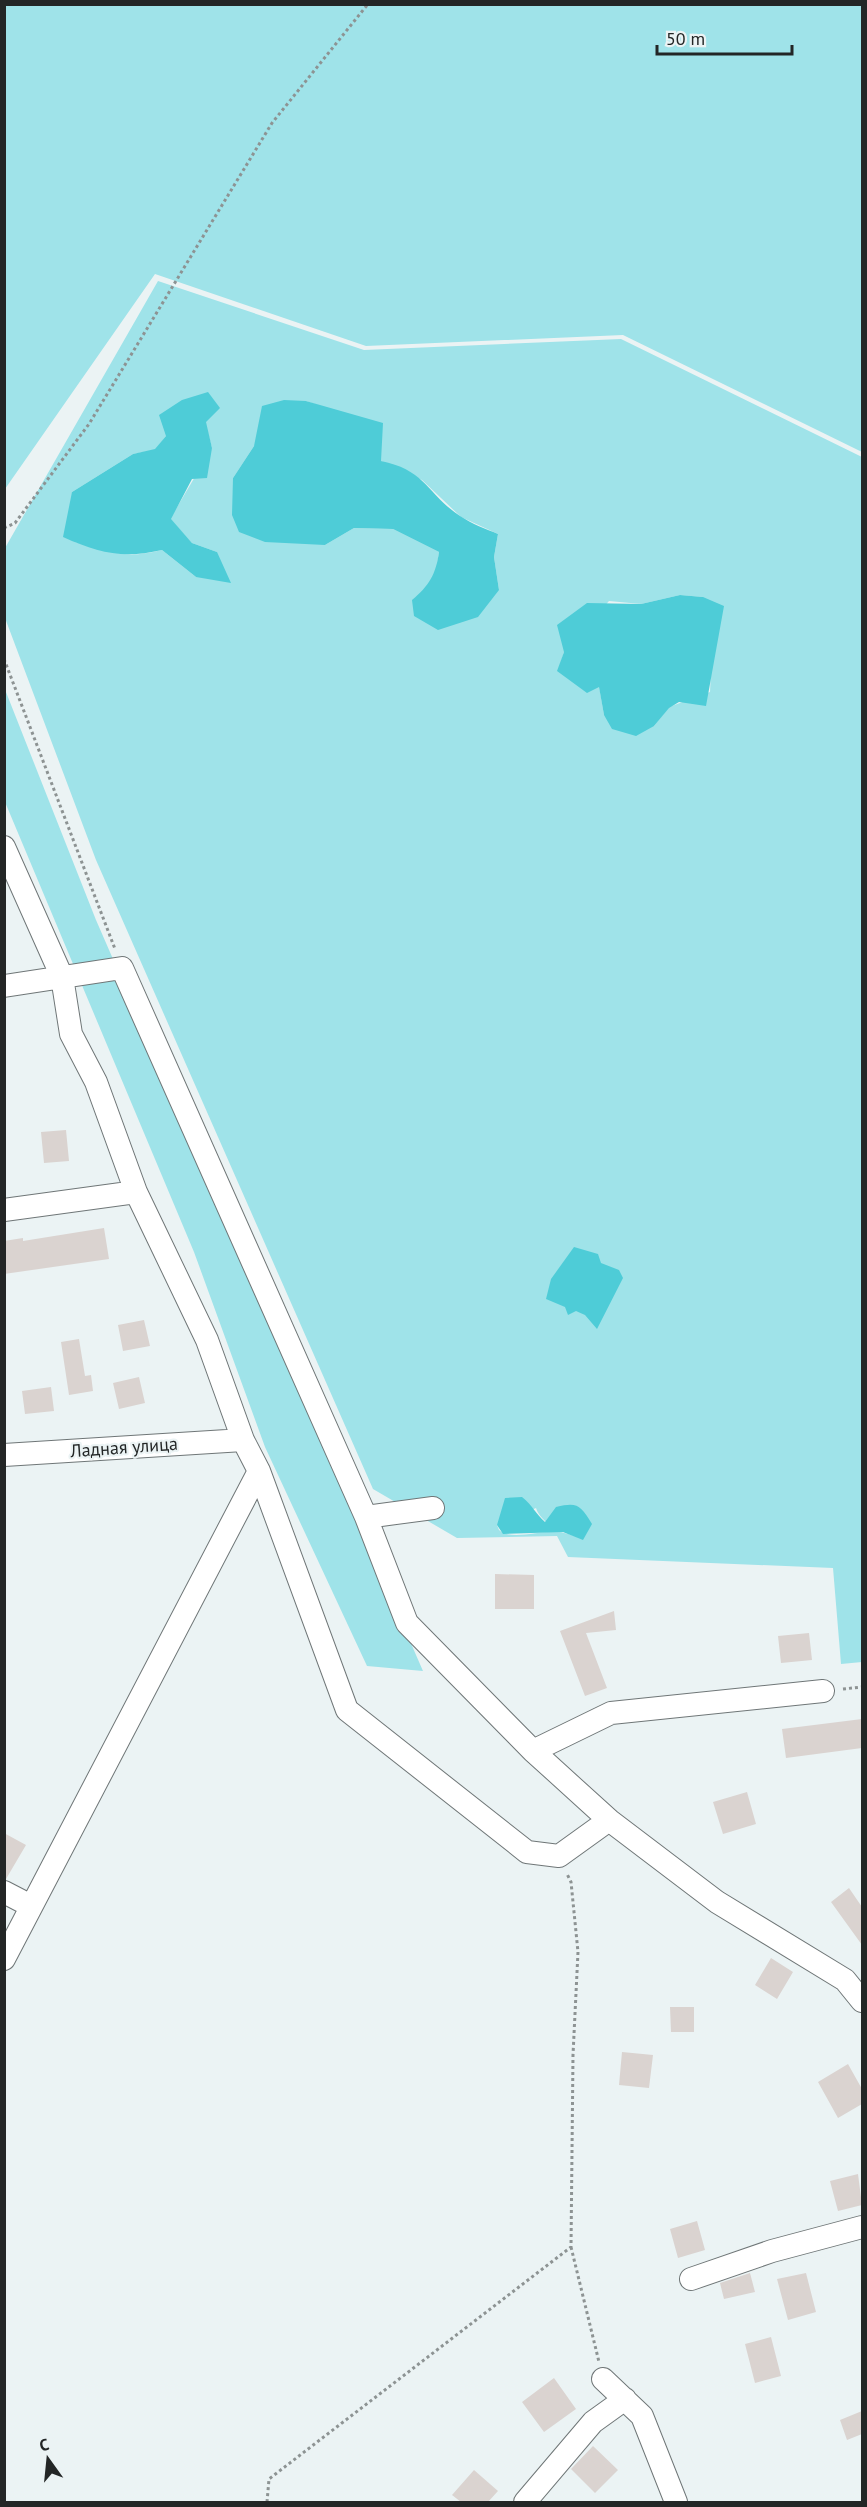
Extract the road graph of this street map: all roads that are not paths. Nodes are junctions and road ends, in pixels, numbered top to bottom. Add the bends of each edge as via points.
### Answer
1 (4, 847) edge
2 (62, 977) junction
3 (4, 986) edge
4 (136, 1192) junction
5 (4, 1210) edge
6 (243, 1440) junction
7 (4, 1455) edge
8 (259, 1471) junction
9 (433, 1508) dead end
10 (366, 1517) junction
11 (823, 1691) dead end
12 (532, 1751) junction
13 (609, 1820) junction
14 (4, 1892) edge
15 (31, 1906) junction
16 (4, 1959) edge
17 (862, 2001) edge
18 (862, 2227) edge
19 (691, 2279) dead end
20 (603, 2379) road end
21 (625, 2399) junction
22 (525, 2502) edge
23 (676, 2502) edge

1 - 2 street
2 - 3 street
2 - 4 street via 71,1034 96,1082
2 - 10 street via 122,968
4 - 5 street
4 - 6 street via 207,1340
6 - 7 street, Ладная улица
6 - 8 street
8 - 13 street via 347,1710 527,1852 559,1856
8 - 15 street
9 - 10 street
10 - 12 street via 407,1623
11 - 12 street via 611,1713
12 - 13 street
13 - 17 street via 717,1902 845,1980
14 - 15 street
15 - 16 street
18 - 19 street via 772,2251
20 - 21 street
21 - 22 street via 593,2422
21 - 23 street via 642,2416

